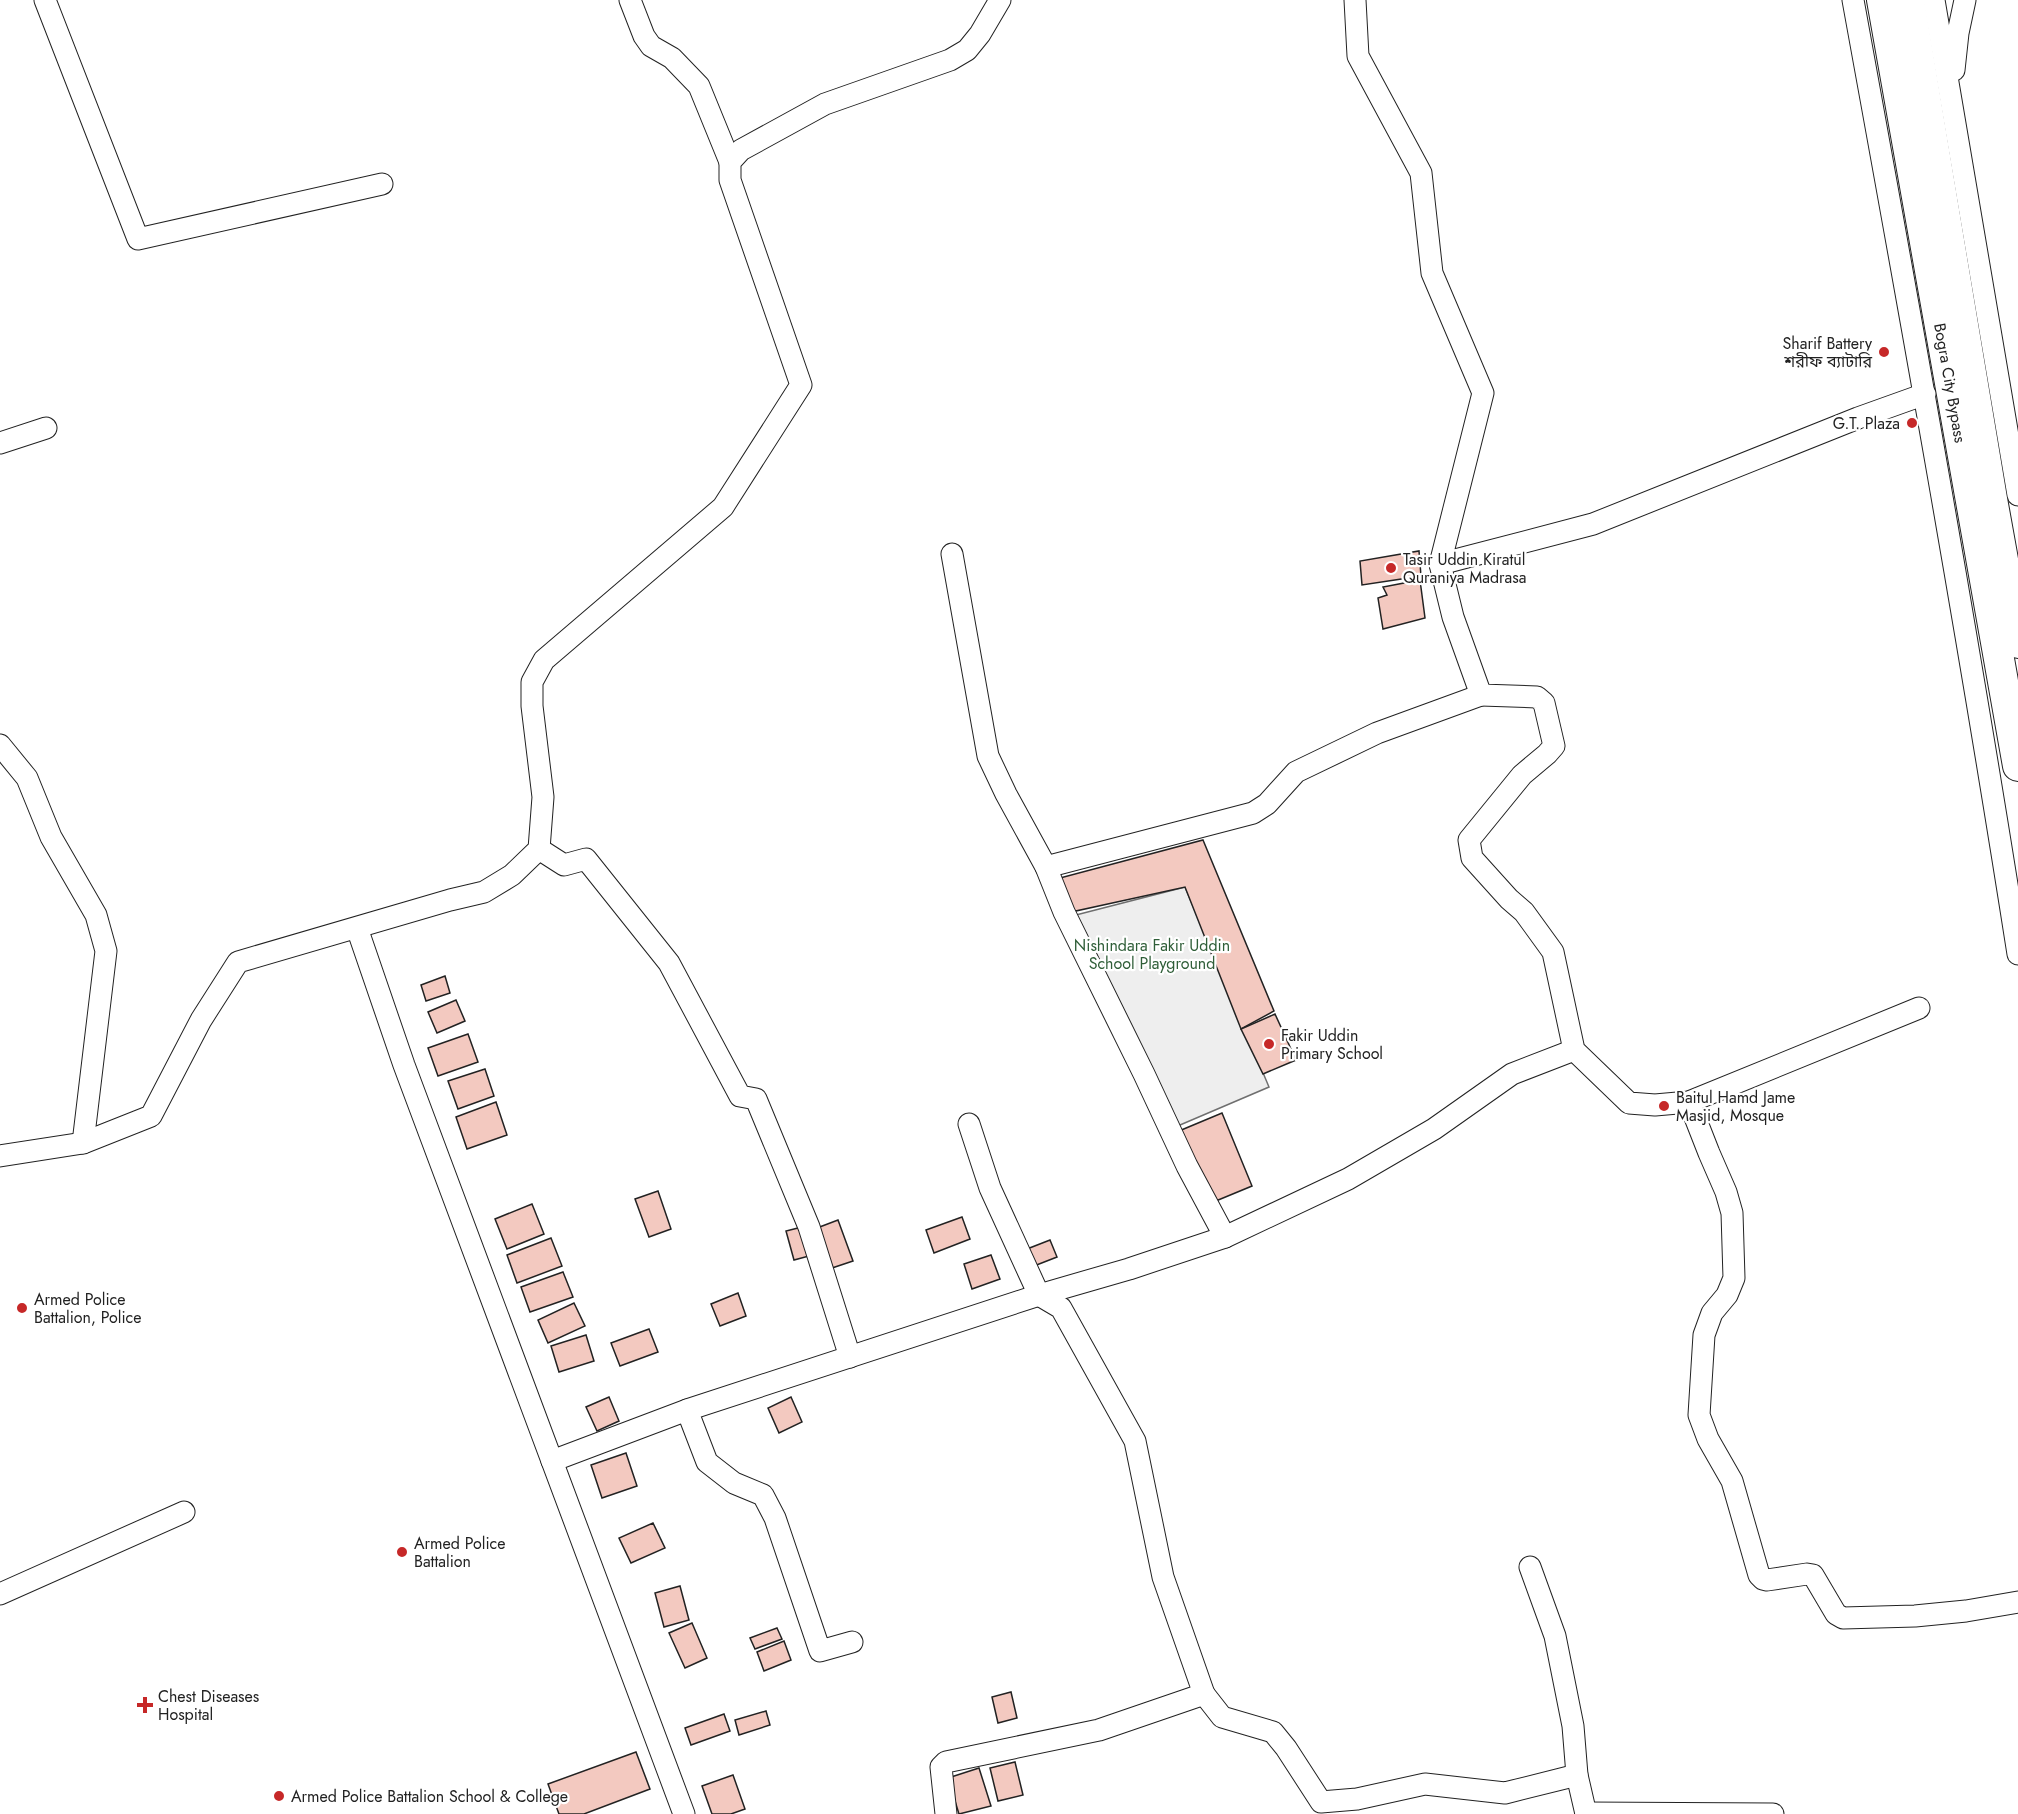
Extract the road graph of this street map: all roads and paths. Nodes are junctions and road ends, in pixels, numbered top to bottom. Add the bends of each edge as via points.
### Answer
1 (45, 0) edge
2 (630, 0) edge
3 (1000, 0) edge
4 (1354, 0) edge
5 (1853, 0) edge
6 (1882, 0) edge
7 (1909, 0) edge
8 (1934, 0) edge
9 (1965, 0) edge
10 (1951, 97) junction
11 (730, 162) junction
12 (382, 184) dead end
13 (1925, 394) junction
14 (46, 428) dead end
15 (0, 443) edge
16 (2018, 495) edge
17 (952, 554) dead end
18 (1440, 564) junction
19 (2018, 643) edge
20 (1481, 695) junction
21 (0, 745) edge
22 (2018, 766) edge
23 (539, 849) junction
24 (1046, 867) junction
25 (357, 928) junction
26 (2018, 954) edge
27 (1919, 1008) dead end
28 (1574, 1050) junction
29 (1689, 1102) junction
30 (969, 1124) dead end
31 (83, 1143) junction
32 (0, 1156) edge
33 (1225, 1237) junction
34 (1039, 1295) junction
35 (850, 1357) junction
36 (687, 1410) junction
37 (552, 1461) junction
38 (184, 1512) dead end
39 (1530, 1566) dead end
40 (0, 1594) edge
41 (2018, 1602) edge
42 (852, 1642) dead end
43 (1204, 1694) junction
44 (1577, 1775) junction
45 (1321, 1808) edge
46 (1586, 1813) edge
47 (684, 1814) edge
48 (946, 1814) edge
49 (1773, 1814) edge

1 - 12 street via 138,239
2 - 11 street via 651,46 672,58 699,86
3 - 11 street via 967,50 950,60 825,104 741,150
4 - 18 street via 1358,56 1421,173 1432,273 1483,393
5 - 13 street
6 - 22 highway, Bogra City Bypass
7 - 19 highway, Bogra City Bypass
8 - 10 street
9 - 10 street
10 - 16 street
11 - 23 street via 730,180 801,385 723,507 544,660 532,682 543,797
13 - 18 street via 1593,524
13 - 26 street
14 - 15 street
17 - 24 street via 988,756
18 - 20 street via 1453,617
20 - 24 street via 1377,733 1296,772 1267,804 1253,813
20 - 28 street via 1537,697 1544,703 1554,746 1522,775 1469,840 1472,858 1524,912 1553,952
21 - 31 street via 27,778 51,837 96,915 106,951
23 - 25 street via 512,875 484,892
23 - 35 street via 564,866 586,859 669,963 740,1096 756,1099 809,1227
24 - 33 street via 1064,912
25 - 31 street via 238,962 201,1020 151,1116
25 - 37 street
27 - 29 street
28 - 29 street via 1629,1102
28 - 33 street via 1512,1074 1434,1129 1348,1179
29 - 41 street via 1726,1192 1731,1213 1734,1278 1712,1313 1704,1335 1698,1415 1732,1481 1759,1575 1767,1580 1813,1575 1836,1614 1843,1618 1925,1615
30 - 34 street via 990,1188
31 - 32 street
33 - 34 street
34 - 35 street
34 - 43 street via 1061,1308 1135,1441 1162,1577
35 - 36 street
36 - 37 street
36 - 42 street via 707,1462 734,1483 763,1496 767,1503 820,1651
37 - 47 street
38 - 40 street
39 - 44 street via 1554,1636 1573,1726
43 - 45 street via 1222,1717 1273,1732
43 - 48 street via 1099,1730 946,1762 941,1767
44 - 45 street via 1505,1793 1425,1784
44 - 46 street
46 - 49 street

